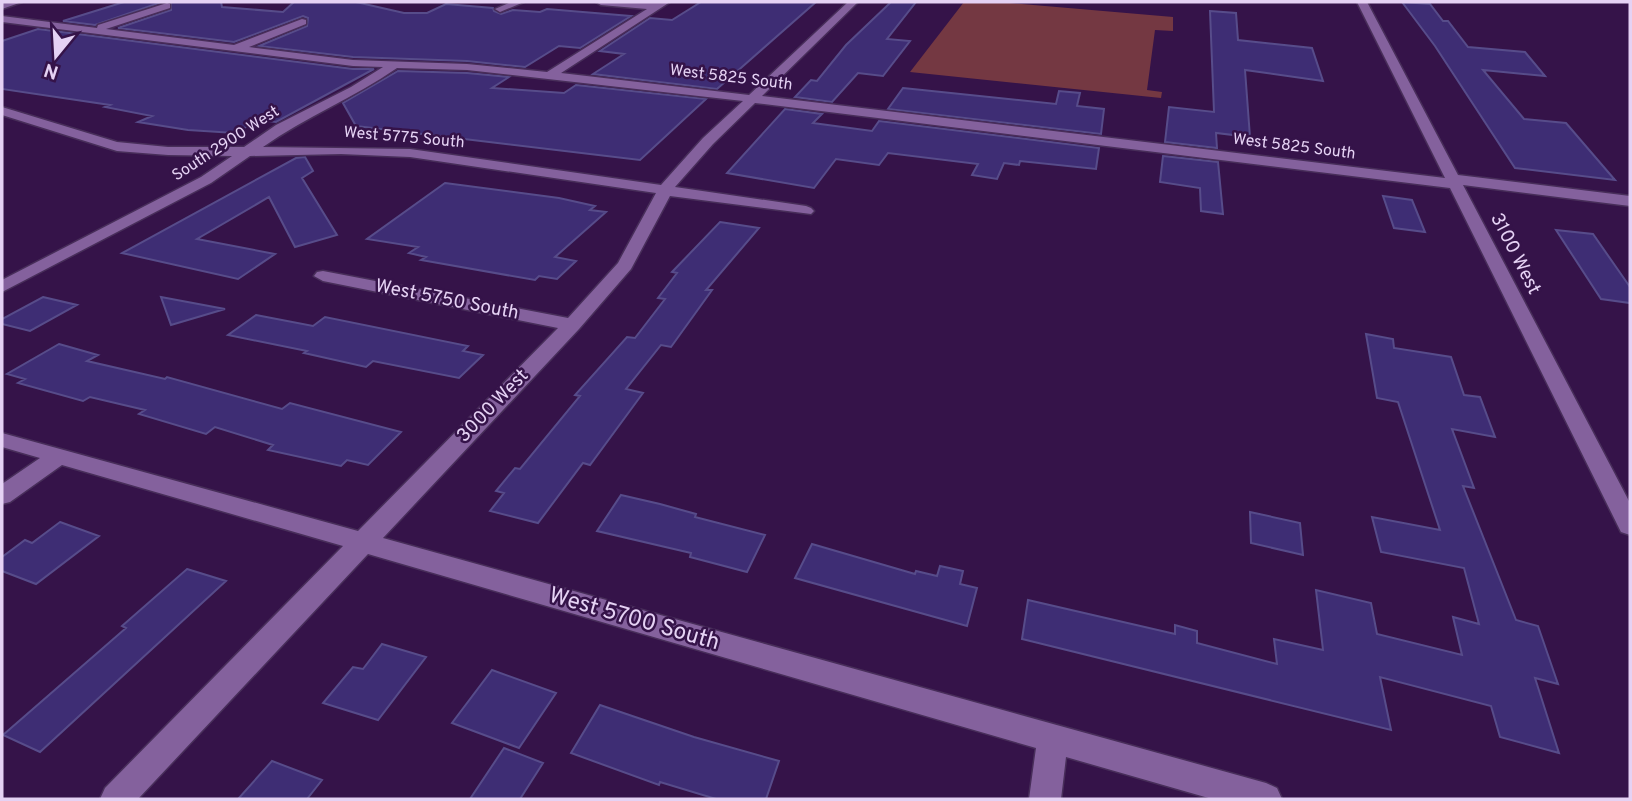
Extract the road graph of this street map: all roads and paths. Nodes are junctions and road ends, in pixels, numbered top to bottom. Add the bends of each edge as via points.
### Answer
1 (17, 2) edge
2 (520, 2) edge
3 (601, 2) edge
4 (853, 2) edge
5 (1362, 2) edge
6 (661, 5) edge
7 (2, 6) edge
8 (167, 6) dead end
9 (500, 9) dead end
10 (2, 19) edge
11 (302, 22) dead end
12 (95, 30) junction
13 (236, 48) junction
14 (393, 66) junction
15 (548, 76) junction
16 (752, 98) junction
17 (2, 111) edge
18 (249, 150) junction
19 (1454, 182) junction
20 (665, 190) junction
21 (1630, 201) edge
22 (806, 211) dead end
23 (323, 276) dead end
24 (4, 284) edge
25 (572, 325) junction
26 (2, 440) edge
27 (59, 456) junction
28 (2, 496) edge
29 (1630, 526) edge
30 (363, 542) junction
31 (1054, 739) junction
32 (116, 799) edge
33 (1045, 799) edge
34 (1266, 799) edge

1 - 7 street
2 - 9 street
3 - 6 street
4 - 16 street, 3000 West
5 - 19 street, 3100 West
6 - 15 street
8 - 12 street
10 - 12 street, West 5825 South
11 - 13 street
12 - 13 street, West 5825 South
13 - 14 street, West 5825 South
14 - 15 street, West 5825 South via 467,67
14 - 18 street, South 2900 West
15 - 16 street, West 5825 South
16 - 19 street, West 5825 South
16 - 20 street, 3000 West
17 - 18 street, West 5775 South via 64,128 94,142 132,149
18 - 20 street, West 5775 South via 363,148
18 - 24 street, South 2900 West via 206,180
19 - 21 street, West 5825 South
19 - 29 street, 3100 West
20 - 22 street, West 5775 South
20 - 25 street, 3000 West via 625,265
23 - 25 street, West 5750 South
25 - 30 street, 3000 West
26 - 27 street, West 5700 South
27 - 28 street
27 - 30 street, West 5700 South
30 - 31 street, West 5700 South
30 - 32 street, 3000 West
31 - 33 street
31 - 34 street, West 5700 South

